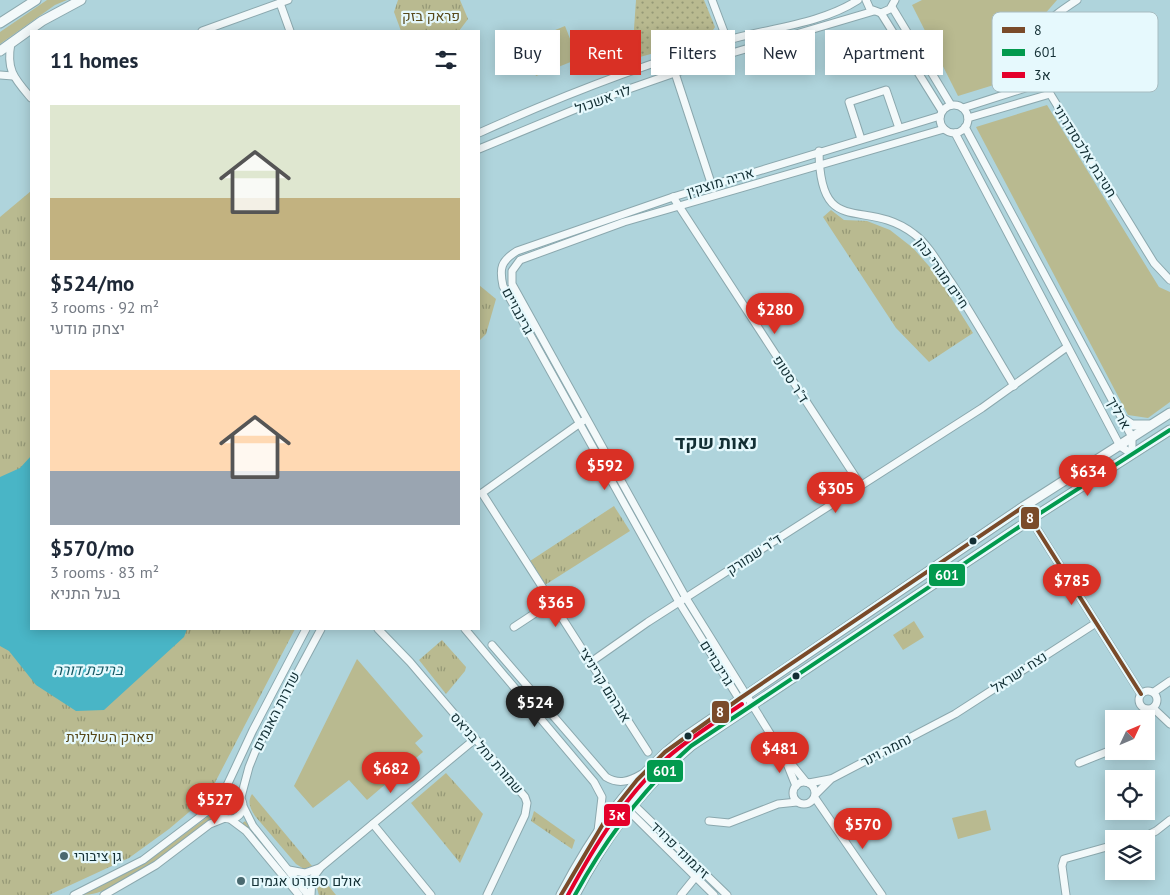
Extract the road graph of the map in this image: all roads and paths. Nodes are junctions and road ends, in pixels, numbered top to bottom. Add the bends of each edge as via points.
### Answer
1 (36, 0) edge
2 (81, 0) edge
3 (288, 0) edge
4 (712, 0) edge
5 (858, 0) edge
6 (866, 0) edge
7 (1076, 0) edge
8 (895, 2) edge
9 (280, 3) junction
10 (877, 12) junction
11 (1061, 12) edge
12 (0, 22) edge
13 (205, 30) edge
14 (290, 30) edge
15 (723, 30) edge
16 (735, 38) edge
17 (12, 43) junction
18 (0, 51) edge
19 (735, 52) edge
20 (651, 66) edge
21 (0, 75) edge
22 (669, 75) edge
23 (676, 75) edge
24 (13, 76) junction
25 (1013, 92) edge
26 (1050, 94) joint
27 (30, 97) edge
28 (951, 105) junction
29 (963, 108) junction
30 (941, 114) junction
31 (968, 118) junction
32 (965, 127) junction
33 (899, 128) junction
34 (944, 129) junction
35 (954, 132) junction
36 (480, 133) edge
37 (860, 139) junction
38 (480, 148) edge
39 (819, 151) junction
40 (819, 165) junction
41 (712, 185) junction
42 (716, 196) junction
43 (673, 197) junction
44 (679, 206) junction
45 (504, 259) joint
46 (512, 271) joint
47 (1170, 280) edge
48 (1067, 347) junction
49 (1014, 386) junction
50 (1170, 413) edge
51 (586, 418) junction
52 (1123, 419) junction
53 (580, 423) junction
54 (1152, 425) junction
55 (1170, 430) edge
56 (1132, 437) junction
57 (1120, 446) junction
58 (1132, 454) junction
59 (860, 484) junction
60 (1023, 507) junction
61 (1031, 519) junction
62 (686, 598) junction
63 (552, 602) junction
64 (679, 602) junction
65 (1096, 623) junction
66 (514, 627) dead end
67 (305, 630) edge
68 (320, 630) edge
69 (379, 630) edge
70 (466, 630) edge
71 (492, 646) dead end
72 (591, 662) junction
73 (1170, 681) edge
74 (1154, 692) junction
75 (1141, 694) junction
76 (743, 697) junction
77 (751, 704) junction
78 (1150, 708) junction
79 (538, 715) junction
80 (553, 715) junction
81 (942, 721) joint
82 (1170, 724) edge
83 (474, 739) junction
84 (648, 752) dead end
85 (1105, 753) edge
86 (784, 756) junction
87 (1080, 763) dead end
88 (644, 773) junction
89 (831, 779) junction
90 (808, 782) junction
91 (795, 788) junction
92 (223, 794) junction
93 (815, 796) junction
94 (241, 798) junction
95 (797, 802) junction
96 (217, 804) junction
97 (778, 804) junction
98 (808, 804) junction
99 (244, 808) junction
100 (632, 808) junction
101 (827, 817) junction
102 (228, 819) junction
103 (1170, 820) edge
104 (709, 822) dead end
105 (373, 824) junction
106 (598, 832) junction
107 (1155, 832) edge
108 (1105, 847) edge
109 (321, 866) junction
110 (288, 870) junction
111 (701, 871) junction
112 (695, 878) junction
113 (111, 893) edge
114 (74, 895) edge
115 (104, 895) edge
116 (299, 895) edge
117 (310, 895) edge
118 (431, 895) edge
119 (487, 895) edge
120 (561, 895) edge
121 (575, 895) edge
122 (681, 895) edge
123 (714, 895) edge
124 (727, 895) edge
125 (882, 895) edge
126 (1066, 895) edge

1 - 12 main road
2 - 17 main road via 42,21
3 - 9 street
4 - 15 street
5 - 16 street, לוי אשכול via 823,16
6 - 10 street via 868,6
7 - 11 street, חטיבת אלכסנדרוני
8 - 10 street, לוי אשכול
8 - 28 street
9 - 13 street
9 - 14 street
10 - 19 street, לוי אשכול
10 - 30 street
17 - 18 main road
17 - 24 street via 9,55
20 - 36 street, לוי אשכול via 599,83
21 - 24 street
22 - 38 street, לוי אשכול
23 - 41 street
24 - 27 street
25 - 29 street
26 - 31 street
26 - 47 street, חטיבת אלכסנדרוני via 1154,264
28 - 29 street
28 - 30 street
29 - 31 street
30 - 33 street, אריה מוצקין
30 - 34 street
31 - 32 street
32 - 35 street
32 - 52 street, ארליך
33 - 37 street, אריה מוצקין
33 - 37 street via 886,90 848,102
34 - 35 street
34 - 40 street, אריה מוצקין
35 - 48 street, ארליך
37 - 39 street, אריה מוצקין
39 - 40 street, חיים מגורי כהן
39 - 41 street, אריה מוצקין
40 - 42 street, אריה מוצקין
40 - 49 street, חיים מגורי כהן via 825,196 836,208 847,214 872,215 894,222 914,234 940,266
41 - 42 street
41 - 43 street, אריה מוצקין
42 - 44 street, אריה מוצקין
43 - 44 street, ד"ר סטופ
43 - 45 street, אריה מוצקין via 517,251
44 - 46 street, אריה מוצקין via 624,222 520,260
44 - 59 street, ד"ר סטופ
45 - 53 street, גרינבויים via 500,270 503,286
46 - 51 street, גרינבויים via 512,284
48 - 49 street, ד"ר שמורק
48 - 57 street, ארליך
49 - 59 street, ד"ר שמורק
50 - 54 main road
51 - 53 street
51 - 62 street, גרינבויים
52 - 54 main road via 1132,425
52 - 56 street, ארליך
53 - 63 street, אברהם קריניצי via 482,493
53 - 64 street, גרינבויים
54 - 56 main road
55 - 58 main road
56 - 57 main road
56 - 58 street, ארליך
57 - 58 street, ארליך
57 - 60 main road
58 - 61 main road
59 - 62 street, ד"ר שמורק
60 - 61 street
60 - 76 main road
61 - 65 street
61 - 77 main road
62 - 64 street, ד"ר שמורק
62 - 76 street, גרינבויים
63 - 66 street
63 - 72 street, אברהם קריניצי
64 - 72 street, ד"ר שמורק
64 - 76 street, גרינבויים
65 - 75 street
65 - 81 street, נצח ישראל
67 - 92 street, שדרות האגמים
68 - 94 street, שדרות האגמים via 255,752
69 - 83 street, שמורת נחל בניאס
70 - 79 street
71 - 80 street
72 - 84 street, אברהם קריניצי
73 - 74 street
74 - 75 street via 1147,690
74 - 78 street via 1158,700
75 - 78 street via 1139,702
76 - 77 street, גרינבויים
76 - 88 main road via 682,739
77 - 86 street, גרינבויים
77 - 100 main road via 681,755
78 - 82 street
79 - 80 street
79 - 106 street via 598,789 602,797
80 - 88 street via 611,780 624,782
81 - 89 street, נחמה וינר
83 - 105 street
83 - 119 street, שמורת נחל בניאס via 522,793 527,803 525,815
85 - 87 street
86 - 90 street
86 - 91 street
88 - 106 main road
89 - 90 street, נחמה וינר
89 - 93 street, נחמה וינר
90 - 91 street
90 - 93 street via 815,788
91 - 95 street
91 - 97 street
92 - 94 street via 233,792
92 - 96 street
93 - 98 street
93 - 101 street
94 - 99 street
95 - 97 street
95 - 98 street
96 - 102 street via 219,812
96 - 114 street via 143,860
97 - 104 street via 728,823
98 - 101 street
99 - 102 street via 239,816
99 - 110 street via 253,826
100 - 111 street, זיגמונד פרויד
100 - 112 street, זיגמונד פרויד
100 - 121 main road via 606,842
101 - 125 street
102 - 113 street via 210,824 156,865
102 - 116 street via 246,831
103 - 107 street
105 - 109 street
105 - 118 street
106 - 120 main road
108 - 126 street via 1064,859
109 - 110 street via 305,873
109 - 117 street via 312,879
110 - 117 street
111 - 112 street
111 - 124 street, זיגמונד פרויד
112 - 122 street
112 - 123 street, זיגמונד פרויד
113 - 115 street

